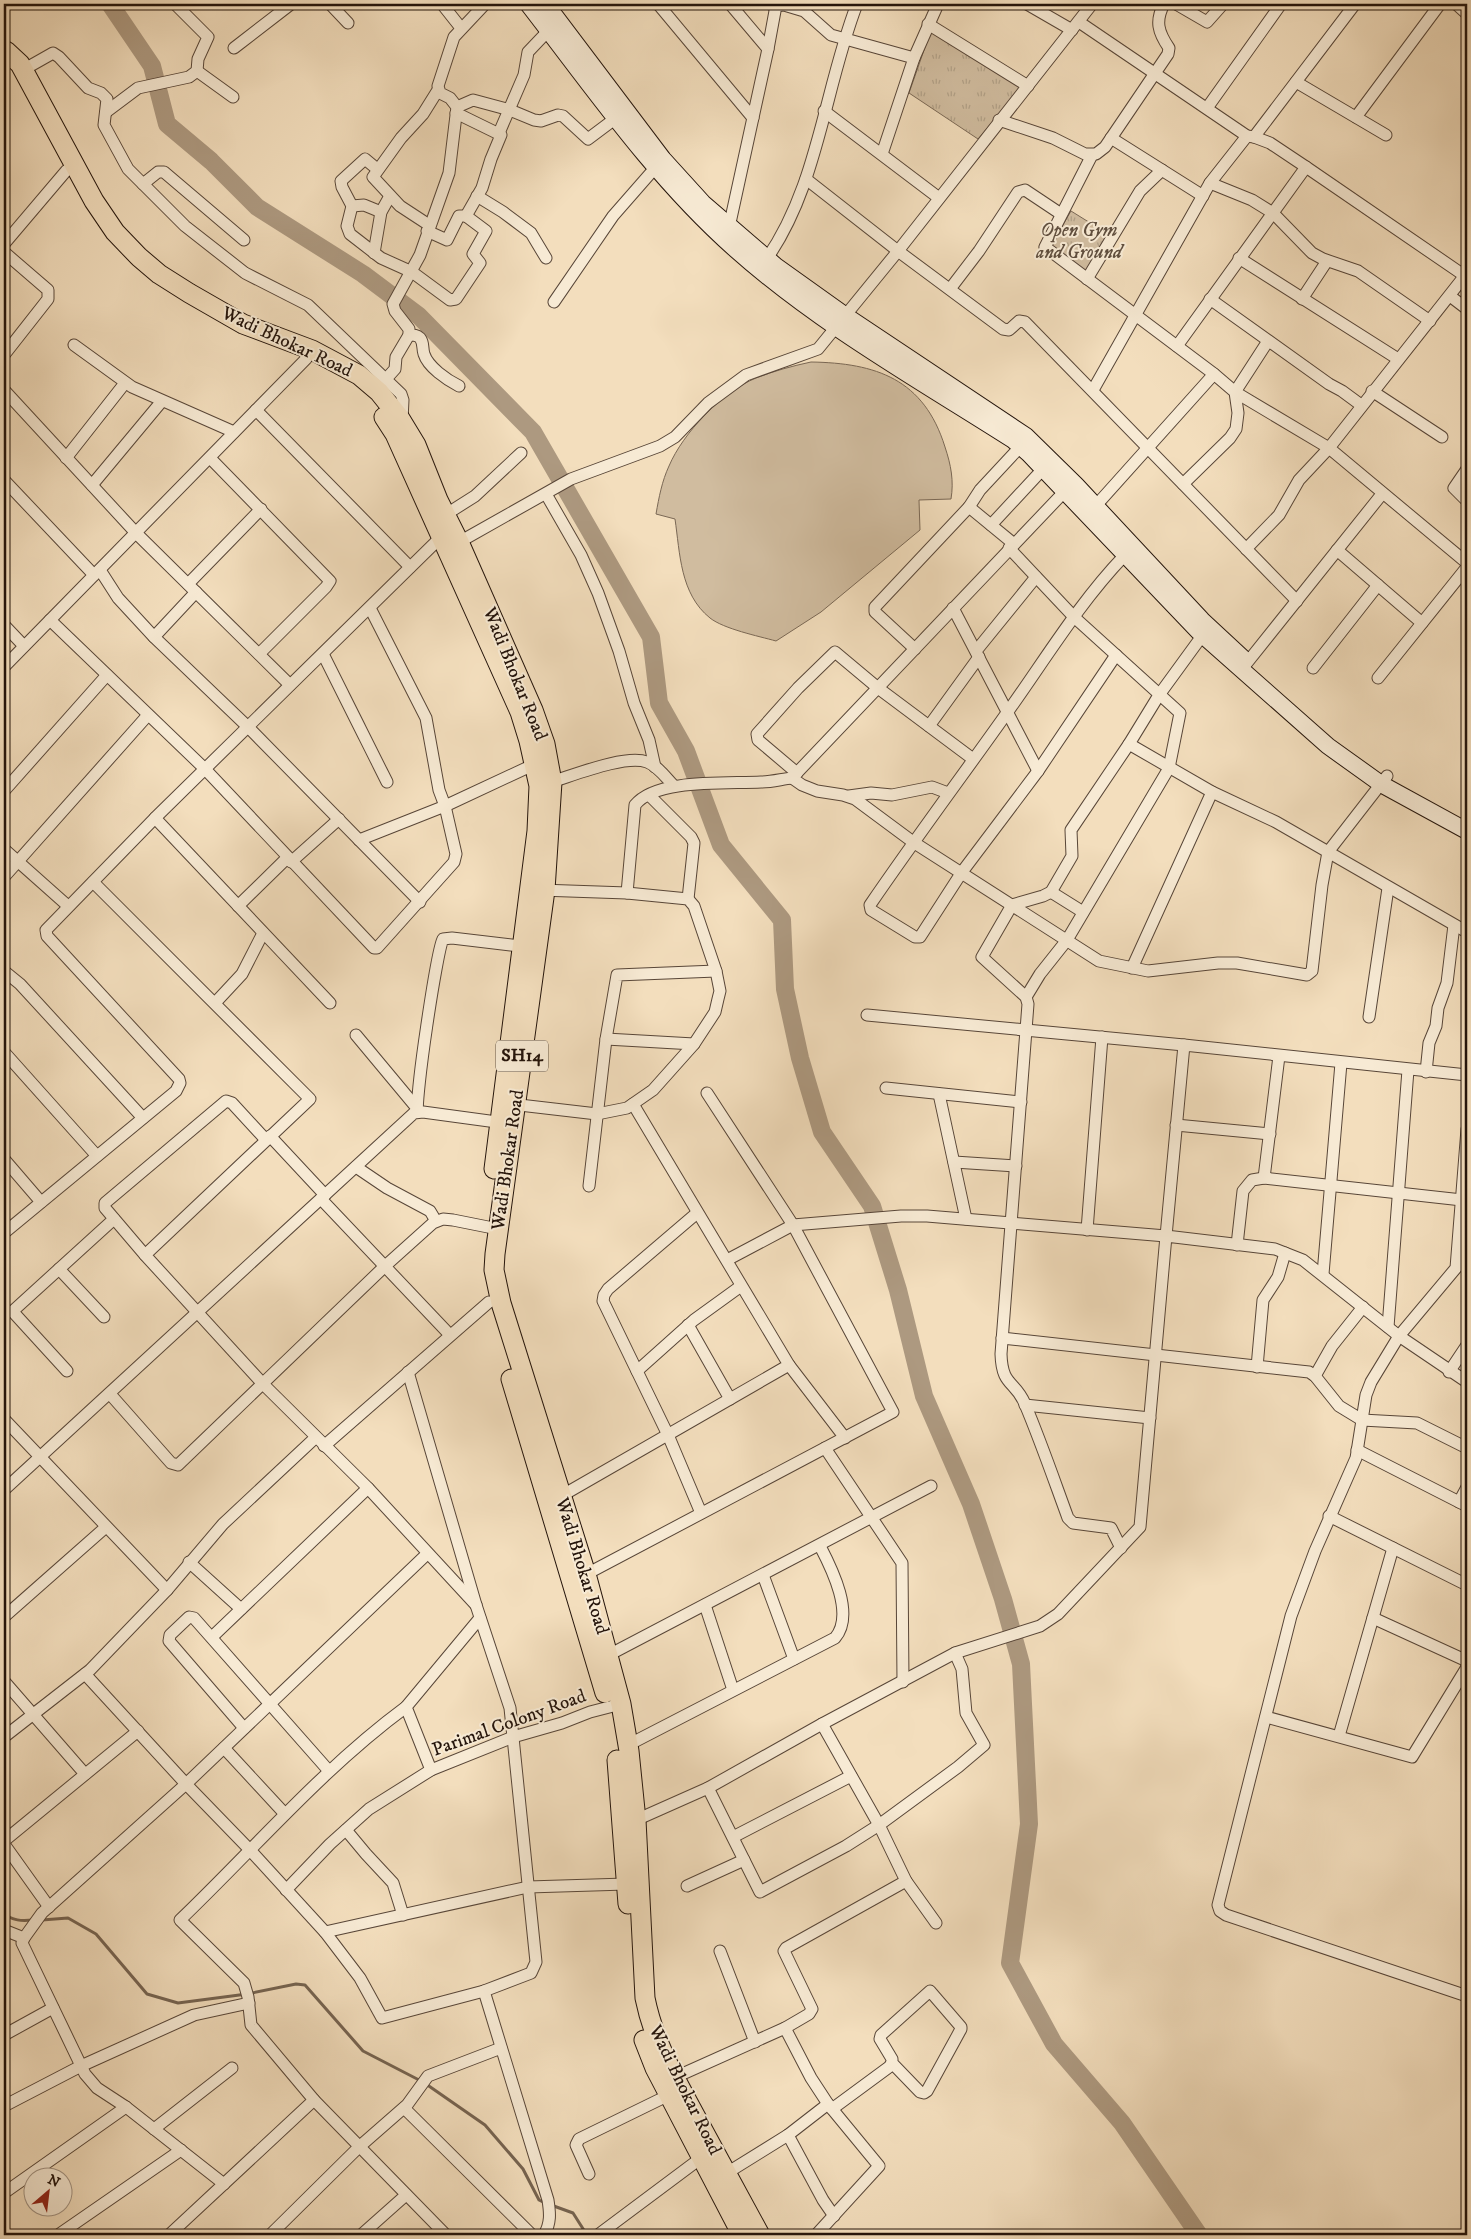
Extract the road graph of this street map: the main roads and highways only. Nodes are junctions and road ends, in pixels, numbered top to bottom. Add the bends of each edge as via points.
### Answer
1 (5, 49) edge
2 (70, 168) junction
3 (309, 355) junction
4 (449, 543) junction
5 (546, 784) junction
6 (492, 1228) junction
7 (555, 1500) junction
8 (614, 1706) junction
9 (669, 2085) junction
10 (720, 2177) junction
11 (742, 2235) edge
12 (760, 2235) edge

1 - 2 main road, Wadi Bhokar Road / SH14 via 13,70
1 - 2 main road, Wadi Bhokar Road / SH14 via 23,70
2 - 3 main road, Wadi Bhokar Road / SH14 via 115,232 159,274 243,324
3 - 4 main road, Wadi Bhokar Road / SH14 via 350,381 382,414
3 - 4 main road, Wadi Bhokar Road / SH14 via 359,375 379,392 402,421 416,445 445,515
4 - 5 main road, Wadi Bhokar Road / SH14 via 520,712 535,764
4 - 5 main road, Wadi Bhokar Road / SH14 via 533,710 545,744
5 - 6 main road, Wadi Bhokar Road / SH14 via 538,890
6 - 7 main road, Wadi Bhokar Road / SH14 via 498,1291
6 - 7 main road, Wadi Bhokar Road / SH14 via 483,1266 489,1302
7 - 8 main road, Wadi Bhokar Road / SH14 via 603,1658
8 - 9 main road, Wadi Bhokar Road / SH14 via 628,1745 636,1820 645,1998
8 - 9 main road, Wadi Bhokar Road / SH14 via 635,2003 655,2068
9 - 10 main road, Wadi Bhokar Road / SH14
9 - 10 main road, Wadi Bhokar Road / SH14 via 702,2158
10 - 11 main road, Wadi Bhokar Road / SH14
10 - 12 main road, Wadi Bhokar Road / SH14

